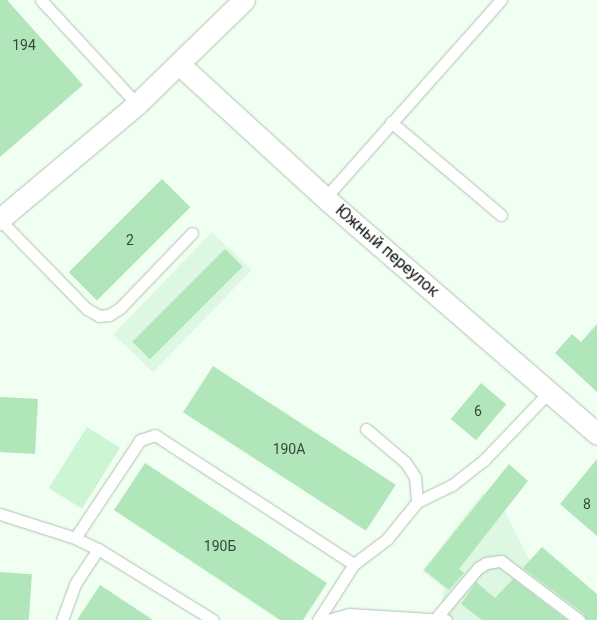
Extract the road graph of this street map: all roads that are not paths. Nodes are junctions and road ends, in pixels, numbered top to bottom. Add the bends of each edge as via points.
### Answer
1 (41, 0) edge
2 (244, 0) edge
3 (501, 0) edge
4 (180, 65) junction
5 (137, 104) junction
6 (391, 122) junction
7 (325, 198) junction
8 (501, 215) dead end
9 (0, 219) edge
10 (192, 233) dead end
11 (549, 392) junction
12 (366, 429) dead end
13 (597, 434) edge
14 (417, 502) junction
15 (0, 514) edge
16 (75, 538) junction
17 (98, 549) junction
18 (354, 564) junction
19 (441, 619) edge
20 (62, 620) edge
21 (213, 620) edge
22 (318, 620) edge
23 (328, 620) edge
24 (579, 620) edge

1 - 5 lane
2 - 4 street
3 - 6 lane
4 - 5 street
4 - 7 street, Южный переулок
5 - 9 street
6 - 7 lane
6 - 8 lane
7 - 11 street, Южный переулок
9 - 10 lane via 87,309 99,316 109,315 120,308
11 - 13 street, Южный переулок
11 - 14 lane via 468,474
12 - 14 lane via 405,462 415,477
14 - 18 lane via 387,540
15 - 16 lane
16 - 17 lane
16 - 18 lane via 140,440 155,435
17 - 20 lane via 75,584
17 - 21 lane
18 - 22 lane
19 - 23 lane via 349,614
19 - 24 lane via 478,568 501,561

